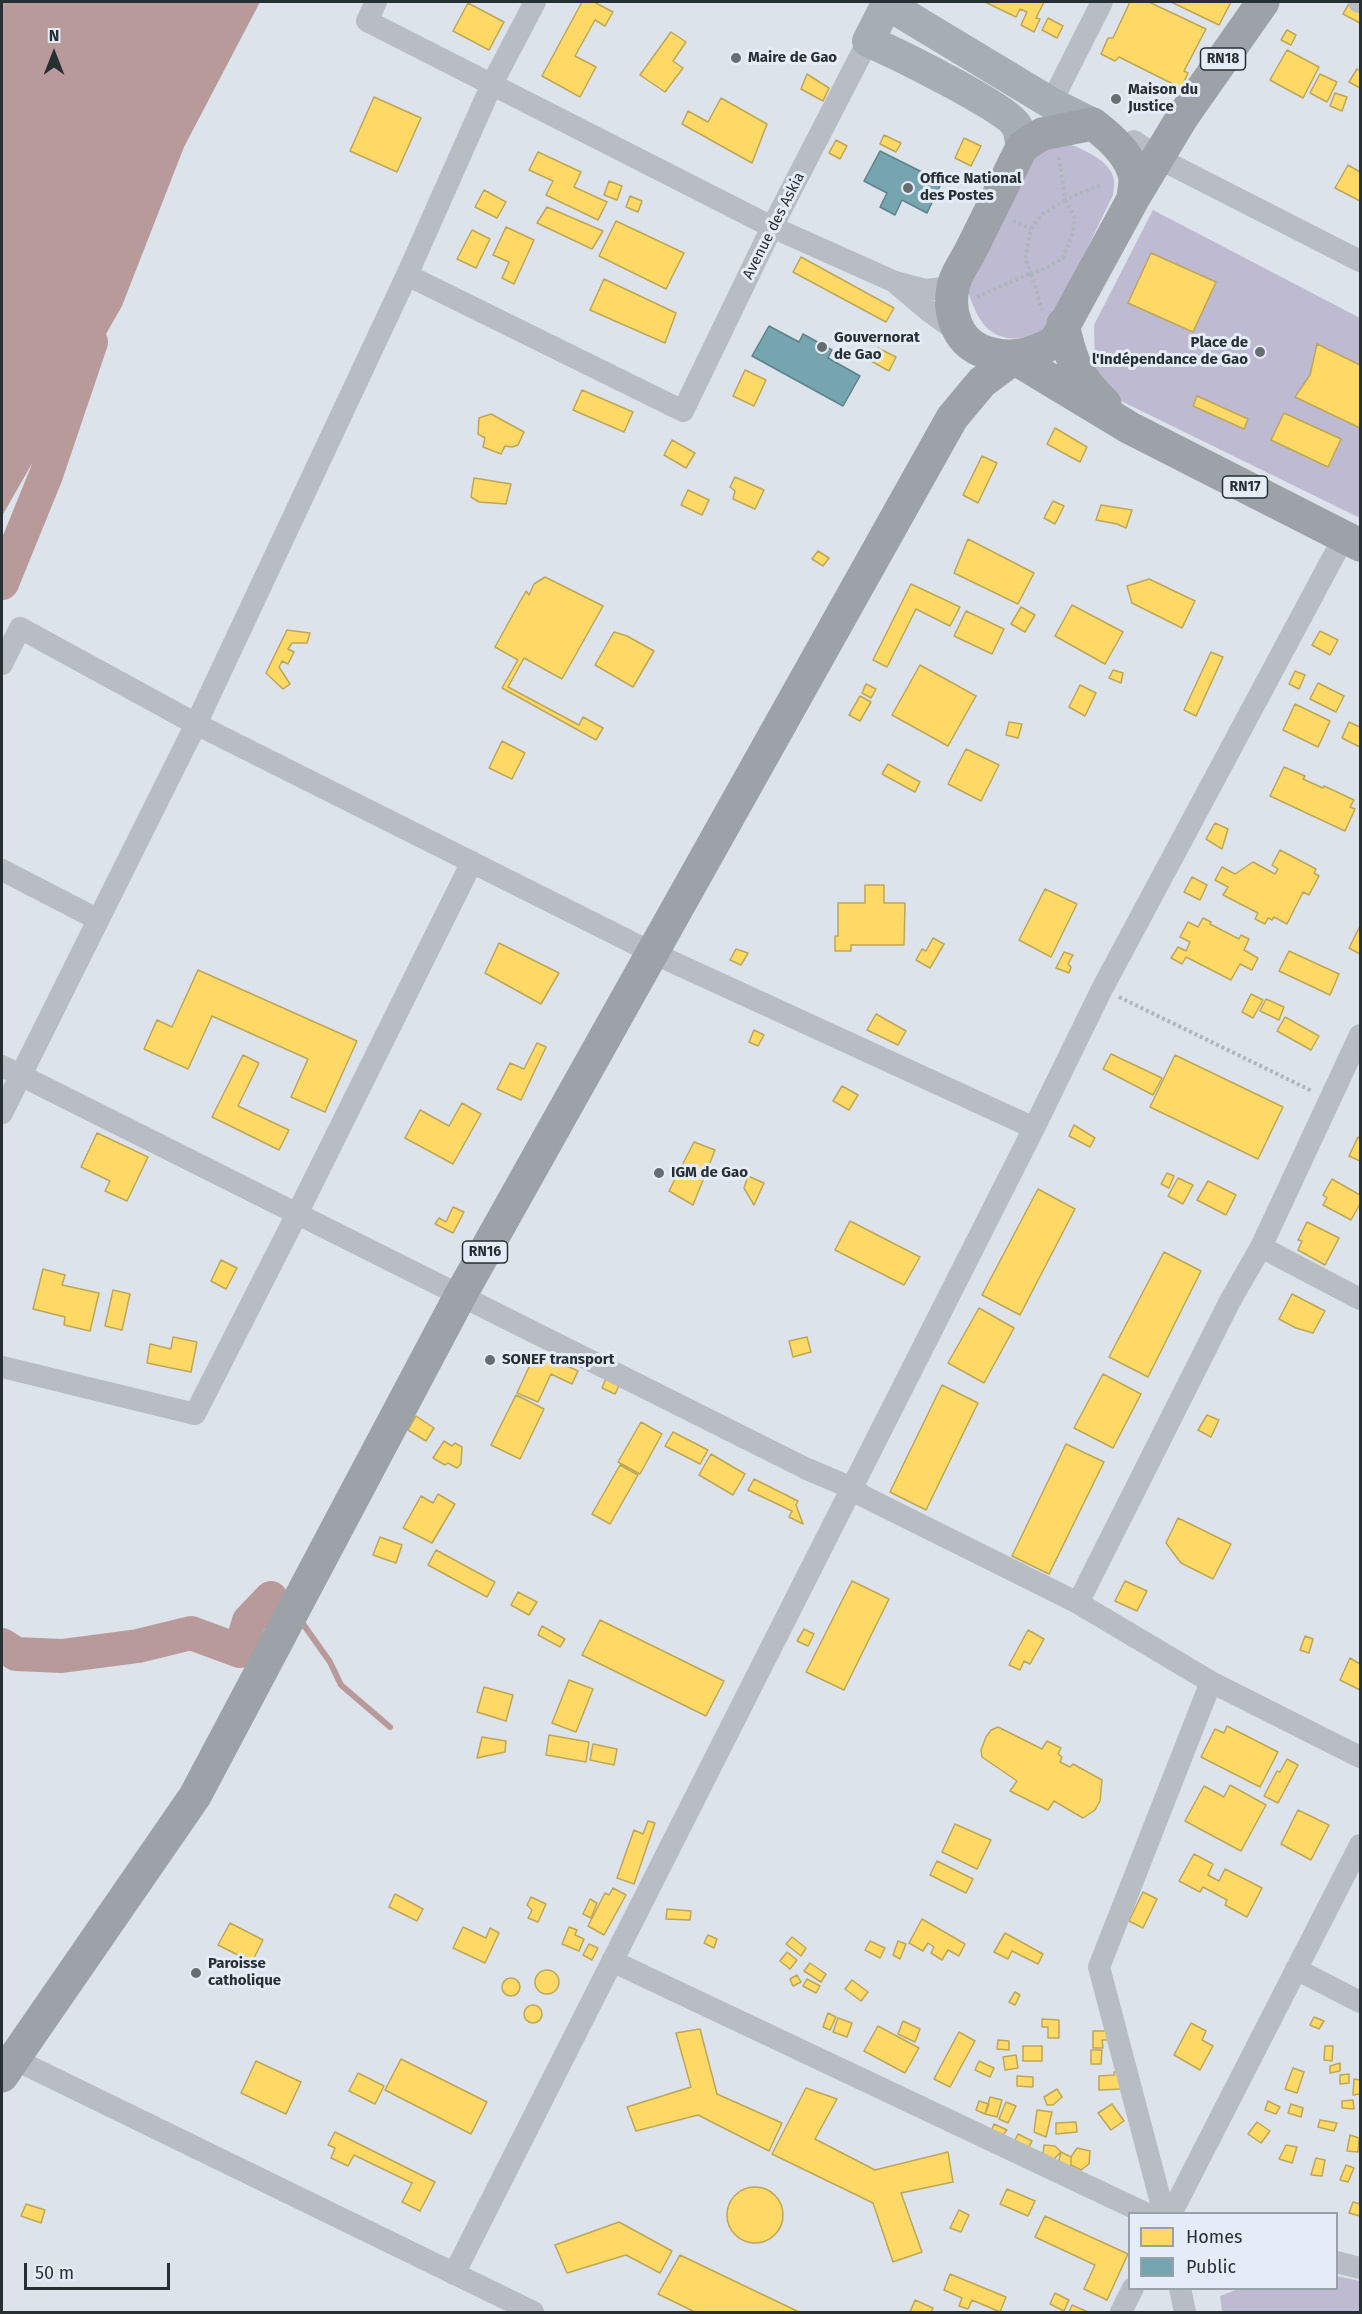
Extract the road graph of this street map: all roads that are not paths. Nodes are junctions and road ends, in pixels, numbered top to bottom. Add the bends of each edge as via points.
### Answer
1 (376, 2) edge
2 (535, 2) edge
3 (1102, 2) edge
4 (1263, 2) edge
5 (887, 3) edge
6 (868, 41) junction
7 (492, 84) junction
8 (1051, 103) junction
9 (1124, 140) junction
10 (1022, 147) junction
11 (1133, 199) junction
12 (772, 227) junction
13 (1360, 261) edge
14 (407, 275) junction
15 (895, 282) junction
16 (962, 293) junction
17 (1054, 321) junction
18 (962, 336) junction
19 (1014, 358) junction
20 (952, 418) junction
21 (1130, 428) junction
22 (1352, 541) edge
23 (2, 664) edge
24 (196, 724) junction
25 (472, 862) junction
26 (2, 870) edge
27 (97, 920) junction
28 (653, 953) junction
29 (1360, 1035) edge
30 (11, 1070) edge
31 (2, 1113) edge
32 (1034, 1128) junction
33 (297, 1214) junction
34 (1261, 1247) junction
35 (460, 1296) junction
36 (1360, 1299) edge
37 (2, 1368) edge
38 (852, 1488) junction
39 (1078, 1603) junction
40 (1211, 1682) junction
41 (1360, 1757) edge
42 (1360, 1845) edge
43 (612, 1962) junction
44 (1296, 1969) junction
45 (1360, 2002) edge
46 (8, 2067) edge
47 (1143, 2212) edge
48 (1163, 2212) edge
49 (1172, 2212) edge
50 (1338, 2262) edge
51 (1360, 2268) edge
52 (454, 2274) junction
53 (1132, 2290) edge
54 (1180, 2290) edge
55 (533, 2313) edge
56 (1121, 2313) edge
57 (1185, 2313) edge

1 - 7 street via 367,21
2 - 7 street
3 - 8 street
4 - 9 main road, RN18 via 1183,116 1158,138
5 - 6 street, Avenue des Askia
5 - 8 street
6 - 10 street via 1002,110 1016,125
6 - 12 street, Avenue des Askia
7 - 12 street
7 - 14 street
8 - 9 street
9 - 10 main road via 1042,134
9 - 11 main road
9 - 11 main road via 1135,179
9 - 13 street
10 - 16 main road
11 - 17 main road
12 - 14 street, Avenue des Askia via 683,411
12 - 15 street
14 - 24 street
15 - 16 street via 925,290
15 - 18 street
16 - 18 main road via 954,315
17 - 19 main road via 1054,342
17 - 21 main road, RN17 via 1071,360 1090,389
18 - 19 main road via 975,348
18 - 20 main road, RN16 via 962,382
19 - 20 main road, RN16 via 982,382
19 - 21 main road, RN17
20 - 28 main road, RN16
21 - 22 main road, RN17
22 - 32 street via 1102,989
23 - 24 street via 20,628
24 - 25 street
24 - 27 street
25 - 28 street
25 - 33 street
26 - 27 street
27 - 30 street
28 - 32 street
28 - 35 main road, RN16
29 - 34 street
30 - 31 street
30 - 33 street
32 - 38 street
33 - 35 street
33 - 37 street via 195,1414
34 - 36 street
34 - 39 street
35 - 38 street
35 - 46 main road, RN16 via 195,1796
38 - 39 street
38 - 43 street
39 - 40 street
40 - 41 street
40 - 48 street via 1099,1967
42 - 44 street
43 - 47 street
43 - 52 street
44 - 45 street
44 - 49 street
46 - 52 street
50 - 51 street
52 - 55 street
53 - 56 street
54 - 57 street

